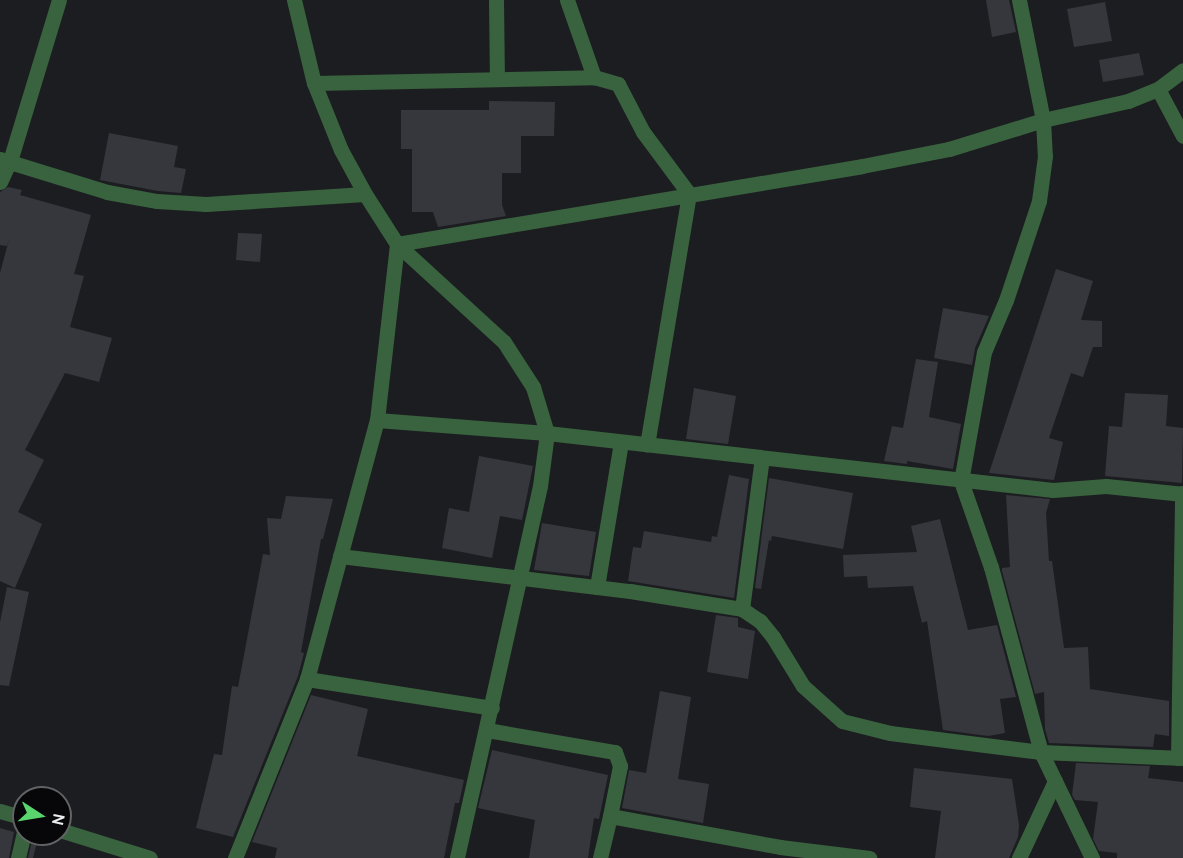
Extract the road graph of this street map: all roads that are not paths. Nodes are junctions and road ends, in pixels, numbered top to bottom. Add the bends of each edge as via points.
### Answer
1 (59, 0) edge
2 (294, 0) edge
3 (496, 0) edge
4 (567, 0) edge
5 (1018, 0) edge
6 (1183, 70) edge
7 (594, 77) junction
8 (497, 79) junction
9 (314, 83) junction
10 (1158, 89) junction
11 (1042, 120) junction
12 (1183, 136) edge
13 (5, 160) edge
14 (0, 182) edge
15 (365, 194) junction
16 (689, 194) junction
17 (397, 244) junction
18 (376, 420) junction
19 (547, 433) junction
20 (621, 442) junction
21 (647, 444) junction
22 (762, 458) junction
23 (961, 481) junction
24 (1182, 494) edge
25 (340, 556) junction
26 (520, 578) junction
27 (597, 587) junction
28 (742, 609) junction
29 (308, 679) junction
30 (492, 708) junction
31 (487, 730) junction
32 (1041, 752) junction
33 (1181, 758) edge
34 (1055, 781) junction
35 (610, 816) junction
36 (72, 834) edge
37 (779, 853) edge
38 (150, 858) edge
39 (236, 858) edge
40 (457, 858) edge
41 (600, 858) edge
42 (869, 858) edge
43 (1019, 858) edge
44 (1092, 858) edge

1 - 13 street
2 - 9 street
3 - 8 street
4 - 7 street
5 - 11 street
6 - 10 street
7 - 8 street
7 - 16 street via 622,88 643,132
8 - 9 street
9 - 15 street via 341,150
10 - 11 street via 1128,101
10 - 12 street
11 - 16 street via 949,148
11 - 23 street via 1045,156 1039,201 984,352
13 - 14 street
13 - 15 street via 106,192 157,201 206,204
15 - 17 street
16 - 17 street
16 - 21 street
17 - 18 street
17 - 19 street via 504,342 533,387
18 - 19 street
18 - 25 street
19 - 20 street
19 - 26 street
20 - 21 street
20 - 27 street
21 - 22 street
22 - 23 street
22 - 28 street
23 - 24 street via 1053,490 1106,486
23 - 32 street via 991,567
24 - 33 street
25 - 26 street
25 - 29 street
26 - 27 street
26 - 30 street
27 - 28 street
28 - 32 street via 760,621 773,637 803,686 842,721 890,733
29 - 30 street
29 - 39 street
30 - 31 street
31 - 35 street via 615,753 620,765
31 - 40 street
32 - 33 street
32 - 34 street
34 - 43 street
34 - 44 street
35 - 37 street
35 - 41 street
36 - 38 street
37 - 42 street

